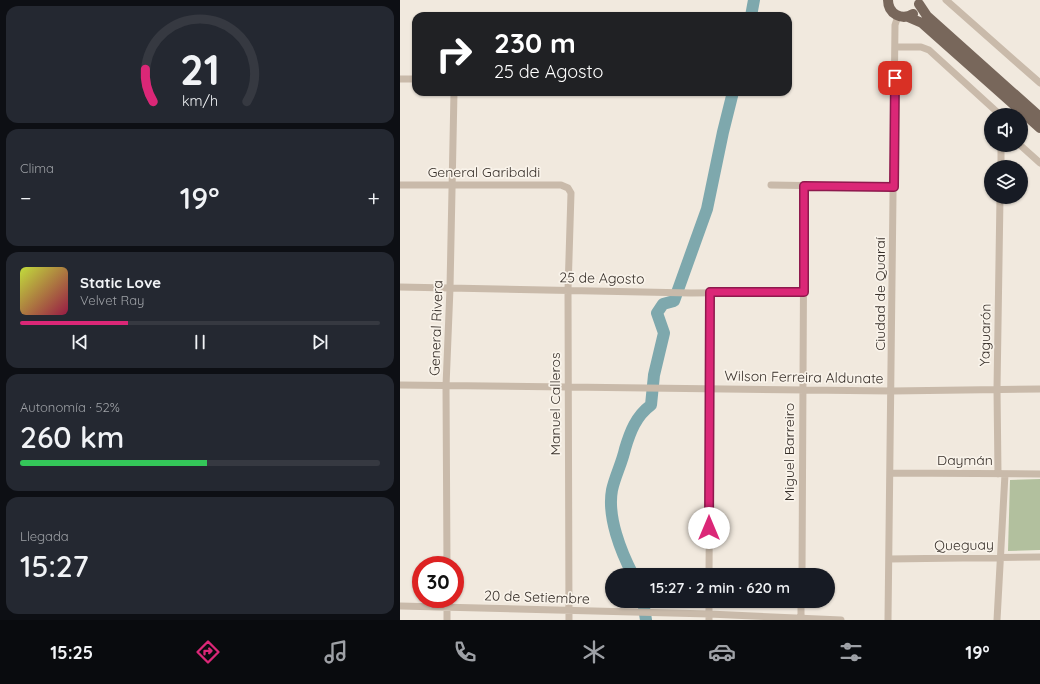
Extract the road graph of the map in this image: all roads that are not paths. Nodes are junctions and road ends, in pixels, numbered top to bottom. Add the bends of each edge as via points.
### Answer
1 (888, 0) edge
2 (946, 0) edge
3 (920, 2) edge
4 (903, 17) junction
5 (896, 47) junction
6 (400, 79) edge
7 (412, 80) edge
8 (1040, 83) edge
9 (454, 96) edge
10 (994, 108) edge
11 (1040, 117) edge
12 (1040, 128) edge
13 (1028, 152) edge
14 (1040, 163) edge
15 (400, 185) edge
16 (771, 185) dead end
17 (453, 186) junction
18 (804, 186) junction
19 (894, 187) junction
20 (568, 188) joint
21 (1000, 204) edge
22 (400, 287) edge
23 (450, 288) junction
24 (568, 290) junction
25 (710, 292) junction
26 (804, 292) junction
27 (400, 385) edge
28 (446, 386) junction
29 (567, 388) junction
30 (710, 388) junction
31 (997, 389) junction
32 (1040, 389) edge
33 (803, 390) junction
34 (892, 391) junction
35 (890, 473) junction
36 (1002, 474) junction
37 (1040, 474) edge
38 (447, 556) edge
39 (1000, 557) junction
40 (1040, 557) edge
41 (889, 559) junction
42 (709, 568) edge
43 (802, 568) edge
44 (400, 606) edge
45 (412, 606) edge
46 (464, 607) edge
47 (447, 608) edge
48 (801, 608) edge
49 (569, 610) junction
50 (709, 617) edge
51 (801, 619) edge
52 (447, 620) edge
53 (569, 620) edge
54 (841, 620) edge
55 (888, 620) edge
56 (997, 620) edge

1 - 4 main road via 891,11
2 - 8 street
3 - 4 main road via 915,12
3 - 11 main road via 927,16
4 - 5 street, Ciudad de Quaraí via 895,26
4 - 12 main road via 922,23
5 - 10 street via 921,47 930,50
5 - 19 street, Ciudad de Quaraí
6 - 7 street
9 - 17 street, General Rivera
13 - 14 street
15 - 17 street, General Garibaldi
16 - 18 street
17 - 20 street, General Garibaldi via 561,185
17 - 23 street, General Rivera
18 - 19 street
18 - 26 street, Miguel Barreiro
19 - 34 street, Ciudad de Quaraí
20 - 24 street, Manuel Calleros via 571,193
21 - 31 street, Yaguarón
22 - 23 street, 25 de Agosto
23 - 24 street, 25 de Agosto
23 - 28 street, General Rivera
24 - 25 street, 25 de Agosto
24 - 29 street, Manuel Calleros
25 - 26 street, 25 de Agosto
25 - 30 street
26 - 33 street, Miguel Barreiro
27 - 28 street, Wilson Ferreira Aldunate
28 - 29 street, Wilson Ferreira Aldunate
28 - 38 street, General Rivera
29 - 30 street, Wilson Ferreira Aldunate
29 - 49 street, Manuel Calleros
30 - 33 street, Wilson Ferreira Aldunate
30 - 42 street
31 - 32 street, Wilson Ferreira Aldunate
31 - 34 street, Wilson Ferreira Aldunate
31 - 36 street, Yaguarón
33 - 34 street, Wilson Ferreira Aldunate
33 - 43 street, Miguel Barreiro
34 - 35 street, Ciudad de Quaraí
35 - 36 street, Daymán
35 - 41 street, Ciudad de Quaraí
36 - 37 street, Daymán
36 - 39 street, Yaguarón
39 - 40 street, Queguay
39 - 41 street, Queguay
39 - 56 street, Yaguarón
41 - 55 street, Ciudad de Quaraí
44 - 45 street, 20 de Setiembre
46 - 49 street, 20 de Setiembre
47 - 52 street
48 - 51 street
49 - 50 street, 20 de Setiembre
49 - 53 street, Manuel Calleros
50 - 51 street, 20 de Setiembre
51 - 54 street, 20 de Setiembre

